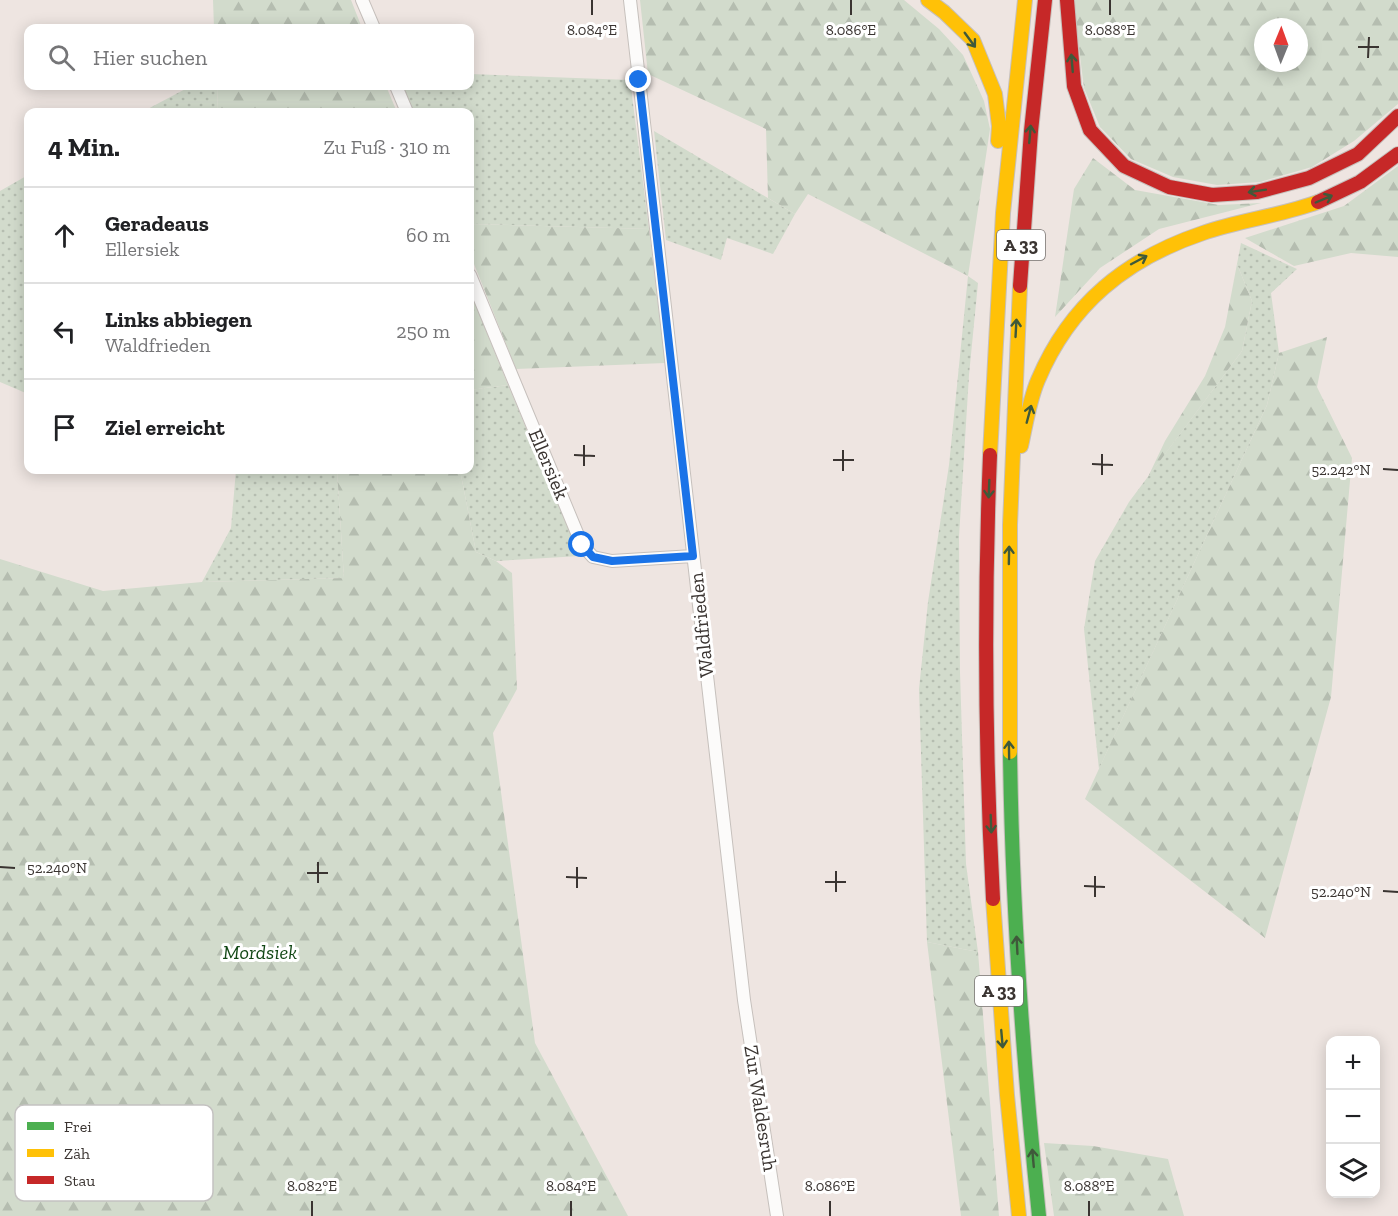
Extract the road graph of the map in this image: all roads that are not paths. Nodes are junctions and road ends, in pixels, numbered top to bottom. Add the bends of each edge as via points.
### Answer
1 (362, 0) edge
2 (630, 0) edge
3 (928, 0) edge
4 (1025, 0) edge
5 (1045, 0) edge
6 (1067, 0) edge
7 (372, 24) edge
8 (398, 90) edge
9 (404, 108) edge
10 (1398, 116) edge
11 (1398, 154) edge
12 (1001, 242) junction
13 (474, 285) edge
14 (1011, 491) junction
15 (693, 556) junction
16 (744, 1000) joint
17 (777, 1216) edge
18 (1019, 1216) edge
19 (1039, 1216) edge

1 - 7 street
2 - 15 street, Waldfrieden
3 -> 12 highway via 973,40 994,94 999,126 993,216
4 - 12 highway, A 33
14 -> 5 highway, A 33 via 1021,243
10 -> 6 highway via 1358,154 1309,178 1257,192 1212,195 1169,187 1124,166 1090,130 1074,86
8 - 9 street
14 -> 11 highway via 1039,380 1069,324 1106,283 1132,263 1196,234 1316,203 1339,193
12 -> 18 highway, A 33 via 988,544 989,765 1002,1035
13 - 15 street, Ellersiek via 582,545 593,557 612,561
19 -> 14 highway, A 33 via 1014,893 1008,651
15 - 16 street, Waldfrieden
16 - 17 street, Zur Waldesruh

